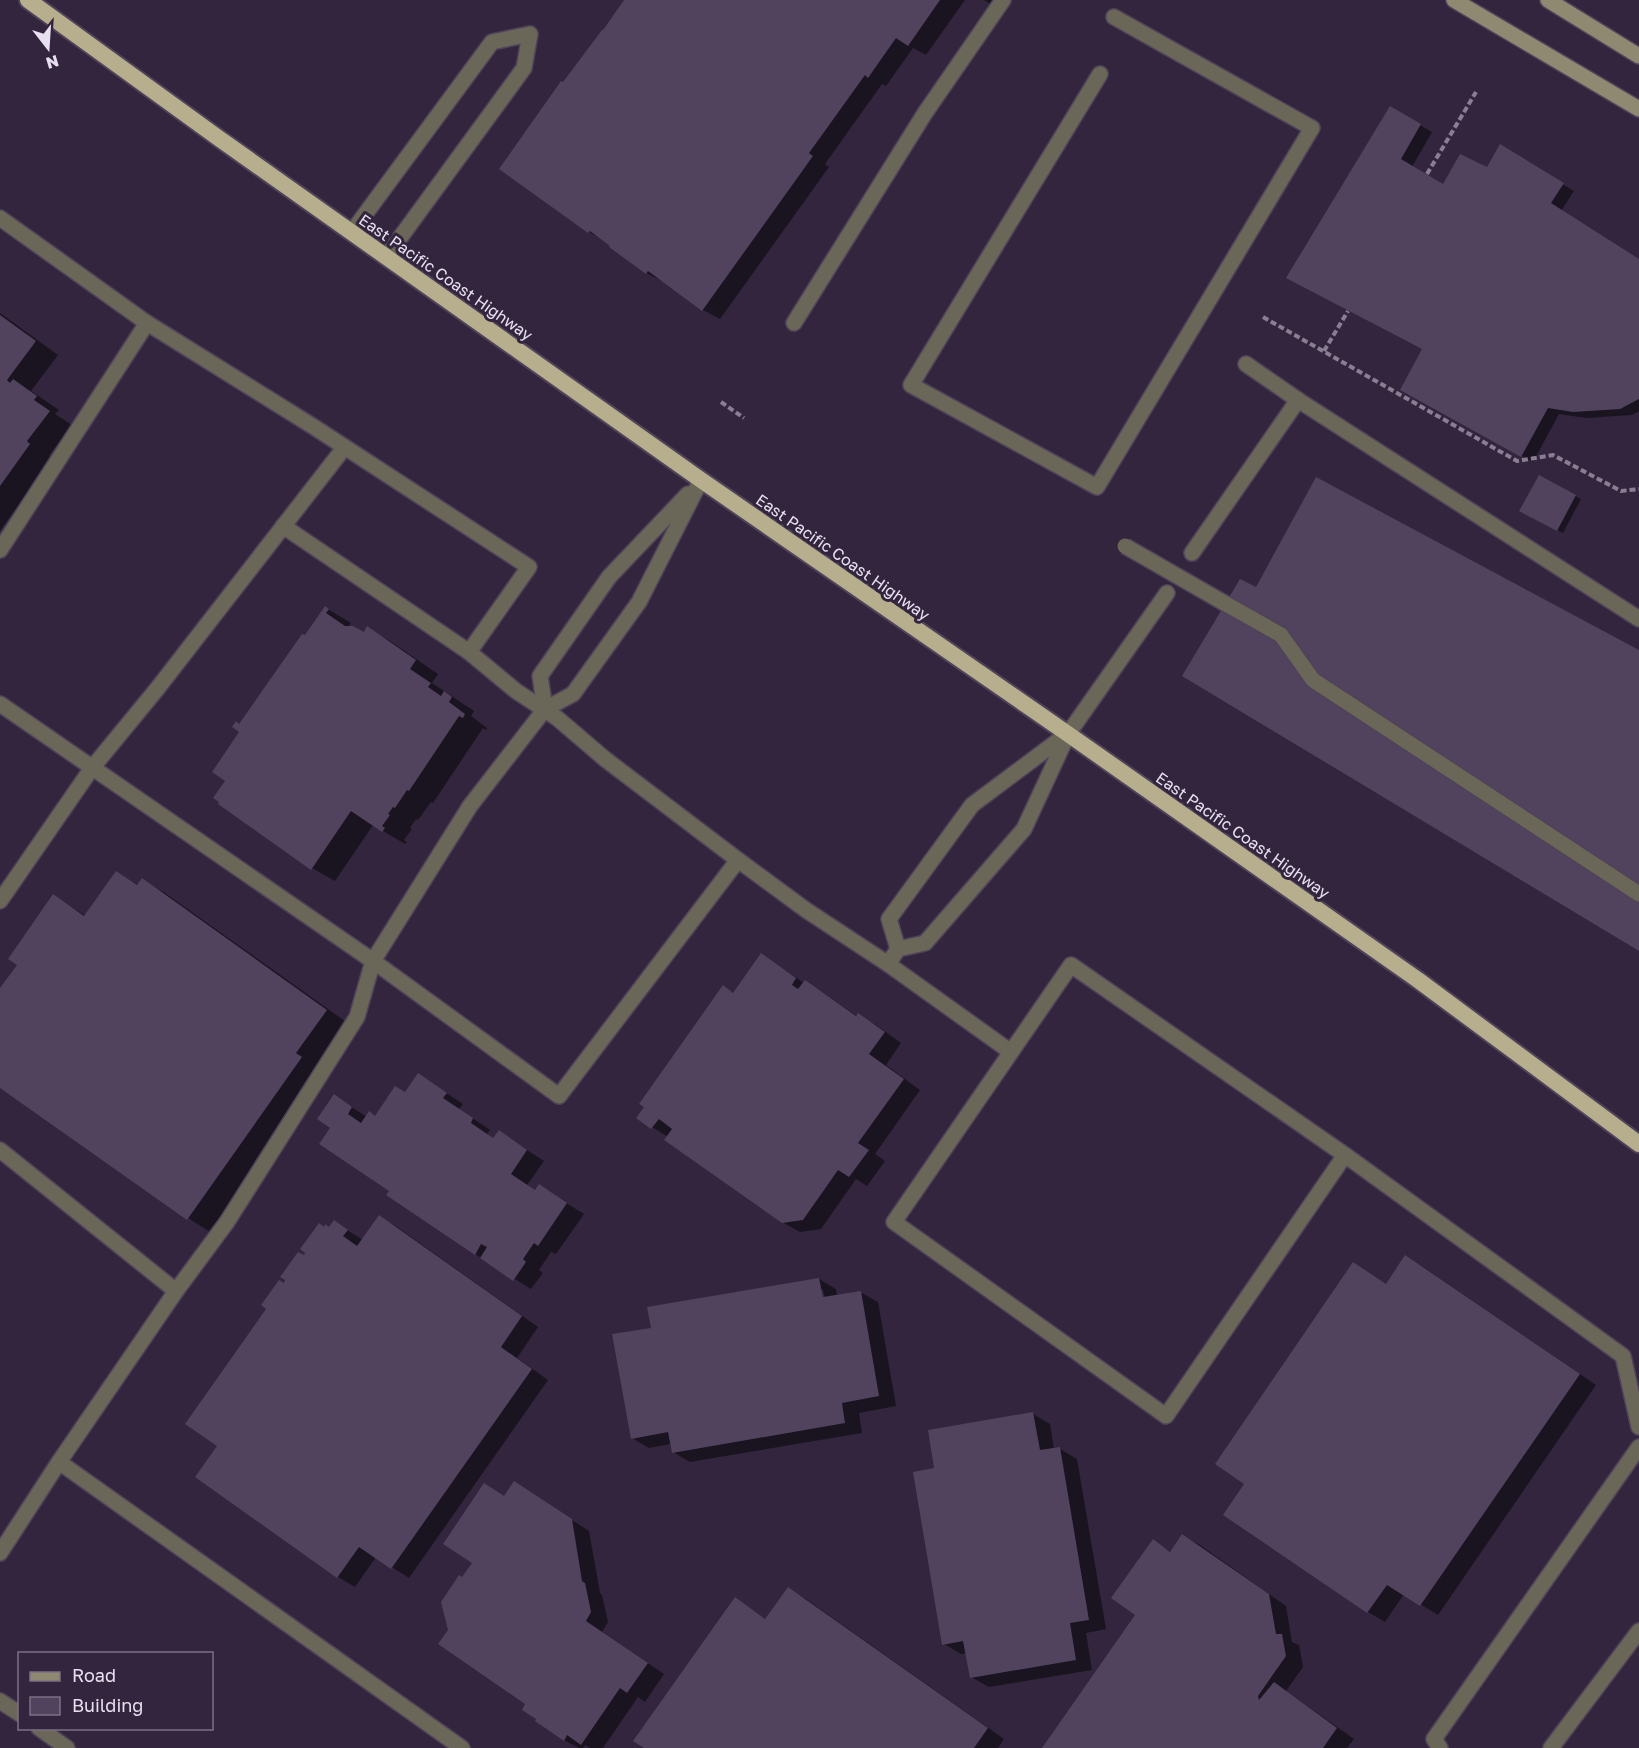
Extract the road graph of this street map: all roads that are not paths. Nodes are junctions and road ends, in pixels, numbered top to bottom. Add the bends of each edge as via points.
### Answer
1 (28, 0) edge
2 (1003, 0) edge
3 (1454, 0) edge
4 (1548, 0) edge
5 (1114, 17) dead end
6 (1639, 56) edge
7 (1100, 74) dead end
8 (1639, 109) edge
9 (0, 218) edge
10 (351, 232) junction
11 (386, 257) junction
12 (794, 322) dead end
13 (147, 323) junction
14 (1246, 364) dead end
15 (1298, 400) junction
16 (344, 448) junction
17 (701, 480) junction
18 (283, 526) junction
19 (1125, 546) dead end
20 (0, 550) edge
21 (1192, 553) dead end
22 (1167, 593) dead end
23 (1639, 620) edge
24 (469, 652) junction
25 (0, 704) edge
26 (545, 710) junction
27 (1068, 734) junction
28 (92, 768) junction
29 (738, 860) junction
30 (1639, 894) edge
31 (0, 901) edge
32 (898, 950) junction
33 (373, 961) junction
34 (888, 964) junction
35 (1011, 1052) junction
36 (1639, 1144) edge
37 (1, 1154) edge
38 (1345, 1155) junction
39 (176, 1291) junction
40 (1639, 1427) edge
41 (1639, 1447) edge
42 (59, 1462) junction
43 (0, 1553) edge
44 (1637, 1640) edge
45 (0, 1701) edge
46 (18, 1713) edge
47 (42, 1730) edge
48 (67, 1748) edge
49 (462, 1748) edge
50 (1440, 1748) edge
51 (1551, 1748) edge

1 - 10 highway, East Pacific Coast Highway
2 - 12 street via 925,113
3 - 8 main road
4 - 6 main road
5 - 7 street via 1312,128 1097,487 911,385
9 - 13 street
10 - 11 highway, East Pacific Coast Highway
10 - 11 street via 492,42 530,34 524,68
11 - 17 highway, East Pacific Coast Highway
13 - 16 street
13 - 20 street
14 - 15 street
15 - 21 street
15 - 23 street
16 - 18 street
16 - 24 street via 529,567
17 - 26 street via 639,602 573,694
17 - 26 street via 609,578 540,676
17 - 27 highway, East Pacific Coast Highway
18 - 24 street
18 - 28 street
19 - 30 street, bridge via 1281,635 1314,680
22 - 27 street
24 - 26 street
25 - 28 street
26 - 29 street
26 - 33 street via 470,806
27 - 32 street via 1024,829 925,943
27 - 32 street via 972,805 889,919
27 - 36 highway, East Pacific Coast Highway via 1418,980
28 - 31 street
28 - 33 street
29 - 33 street via 559,1096
29 - 34 street
32 - 34 street
33 - 39 street via 357,1017 227,1222
34 - 35 street
35 - 38 street via 1071,965
35 - 38 street via 894,1222 1166,1416
37 - 39 street
38 - 40 street via 1623,1356
39 - 42 street
41 - 50 street via 1434,1739
42 - 43 street
42 - 49 street
44 - 51 street
45 - 46 street
47 - 48 street

